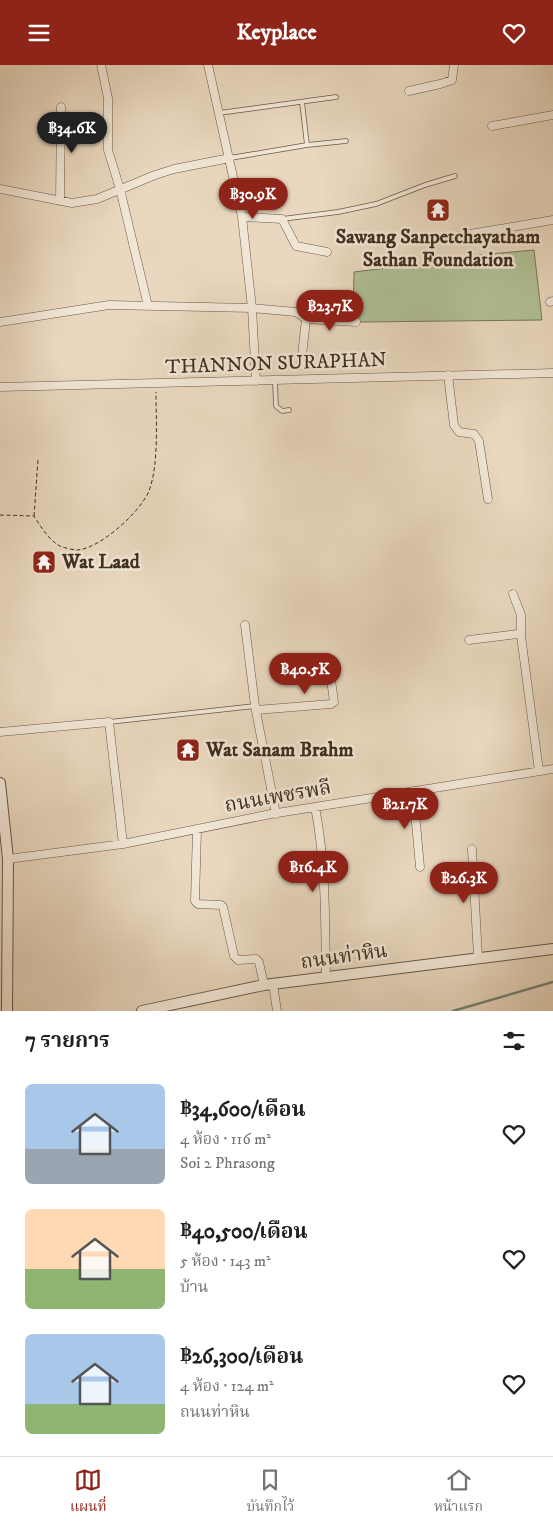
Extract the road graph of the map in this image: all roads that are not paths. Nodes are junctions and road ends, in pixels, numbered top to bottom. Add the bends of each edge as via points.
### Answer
1 (101, 65) edge
2 (208, 65) edge
3 (454, 65) edge
4 (409, 91) dead end
5 (336, 97) dead end
6 (302, 102) junction
7 (61, 107) dead end
8 (219, 113) junction
9 (553, 115) edge
10 (492, 126) dead end
11 (346, 141) dead end
12 (307, 145) junction
13 (230, 158) junction
14 (455, 176) dead end
15 (0, 189) edge
16 (120, 189) junction
17 (60, 201) junction
18 (242, 217) junction
19 (282, 219) junction
20 (553, 220) edge
21 (458, 235) dead end
22 (327, 252) dead end
23 (148, 306) junction
24 (252, 308) junction
25 (306, 319) junction
26 (356, 321) dead end
27 (0, 322) edge
28 (301, 365) dead end
29 (553, 373) edge
30 (448, 375) junction
31 (256, 381) junction
32 (275, 381) junction
33 (0, 387) edge
34 (289, 411) dead end
35 (488, 499) dead end
36 (513, 594) dead end
37 (246, 625) dead end
38 (521, 636) junction
39 (469, 640) dead end
40 (328, 658) dead end
41 (256, 708) junction
42 (109, 722) junction
43 (0, 732) edge
44 (553, 769) edge
45 (539, 771) junction
46 (0, 783) edge
47 (412, 791) junction
48 (315, 807) junction
49 (276, 814) junction
50 (197, 829) junction
51 (123, 844) junction
52 (4, 848) edge
53 (472, 849) dead end
54 (8, 859) junction
55 (420, 867) dead end
56 (553, 949) edge
57 (478, 957) junction
58 (326, 977) junction
59 (268, 985) junction
60 (7, 1011) edge
61 (142, 1011) edge
62 (277, 1011) edge

1 - 16 street via 108,98 108,150
2 - 8 street
3 - 4 street via 452,80
5 - 6 lane
6 - 8 lane
6 - 12 lane
7 - 17 street
8 - 13 street
9 - 10 street
11 - 12 lane
12 - 13 lane
13 - 16 street via 174,169
13 - 18 street
14 - 19 lane via 376,204
15 - 17 street
16 - 17 street via 97,199 72,203
16 - 23 street
18 - 19 street
18 - 24 street
19 - 22 street via 296,246
20 - 21 street
23 - 24 street
23 - 27 street via 109,305
24 - 25 street via 296,312
24 - 31 street
25 - 26 street
25 - 28 street
29 - 30 street, THANNON SURAPHAN
30 - 32 street, THANNON SURAPHAN
30 - 35 street via 454,425 459,432 474,434 479,441
31 - 32 street, THANNON SURAPHAN
31 - 33 street, THANNON SURAPHAN
32 - 34 lane via 276,406 282,411
36 - 38 street via 521,615
37 - 41 street
38 - 39 street
38 - 45 street
40 - 41 street via 334,702
41 - 42 lane
41 - 49 street
42 - 43 street
42 - 51 street
44 - 45 street, ถนนเพชรพลี
45 - 47 street, ถนนเพชรพลี
46 - 52 street
47 - 48 street, ถนนเพชรพลี
47 - 55 street
48 - 49 street, ถนนเพชรพลี
48 - 58 street via 321,841
49 - 50 street, ถนนเพชรพลี
50 - 51 street, ถนนเพชรพลี
50 - 59 street via 196,901 223,907 234,956 238,960 256,959
51 - 54 street, ถนนเพชรพลี
52 - 54 street
53 - 57 street
54 - 60 street
56 - 57 street, ถนนท่าหิน
57 - 58 street, ถนนท่าหิน
58 - 59 street, ถนนท่าหิน
59 - 61 street, ถนนท่าหิน
59 - 62 street

